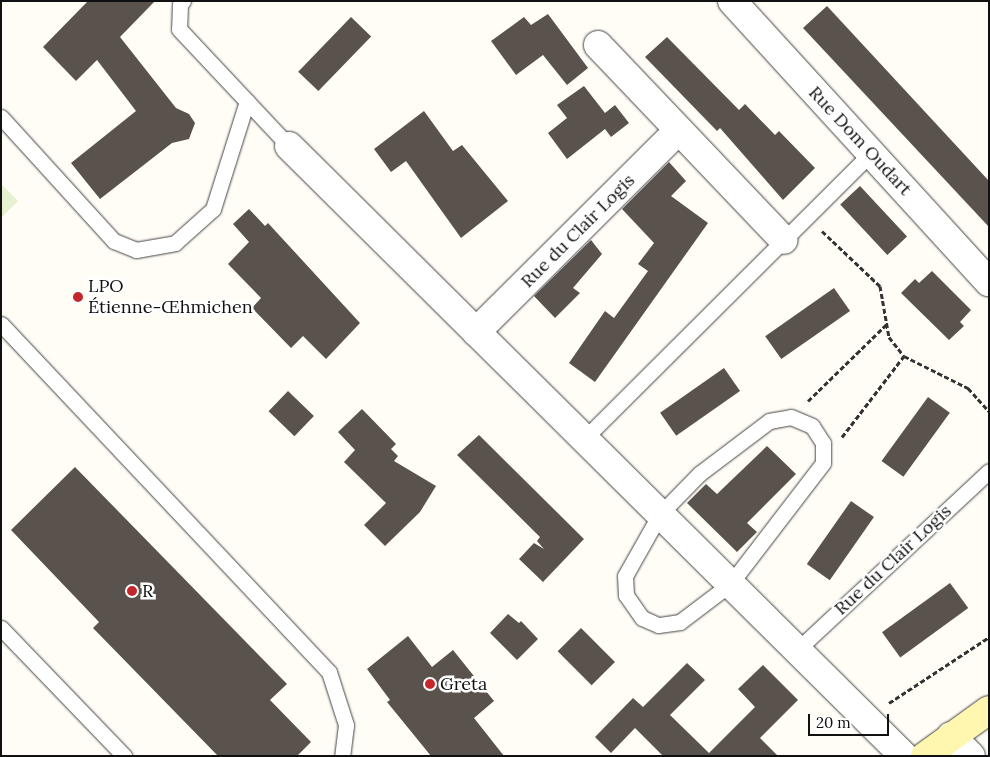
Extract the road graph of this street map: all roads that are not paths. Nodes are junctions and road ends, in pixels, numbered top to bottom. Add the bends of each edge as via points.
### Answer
1 (183, 1) edge
2 (732, 1) edge
3 (598, 45) dead end
4 (247, 101) junction
5 (1, 117) edge
6 (679, 130) junction
7 (289, 146) joint
8 (871, 153) junction
9 (784, 240) junction
10 (989, 282) edge
11 (1, 324) edge
12 (476, 332) junction
13 (584, 439) junction
14 (989, 470) edge
15 (660, 514) junction
16 (730, 584) junction
17 (1, 628) edge
18 (797, 650) junction
19 (989, 710) edge
20 (951, 736) junction
21 (124, 756) edge
22 (342, 756) edge
23 (904, 756) edge
24 (925, 756) edge
25 (971, 756) edge

1 - 4 lane via 180,4 179,29
2 - 8 street, Rue Dom Oudart
3 - 6 street
4 - 5 lane via 213,209 175,243 136,250 114,241
4 - 7 lane
6 - 9 street
6 - 12 street, Rue du Clair Logis
7 - 12 street
8 - 9 lane
8 - 10 street, Rue Dom Oudart
9 - 13 lane
11 - 22 lane via 329,672 346,725
12 - 13 street
13 - 15 street
14 - 18 lane, Rue du Clair Logis
15 - 16 street
15 - 16 lane via 625,576 626,595 642,618 658,624 680,622
15 - 16 lane via 699,474 769,422 791,418 812,426 823,442 822,463
16 - 18 street
17 - 21 lane
18 - 23 street
19 - 20 main road
20 - 24 main road
20 - 25 street

